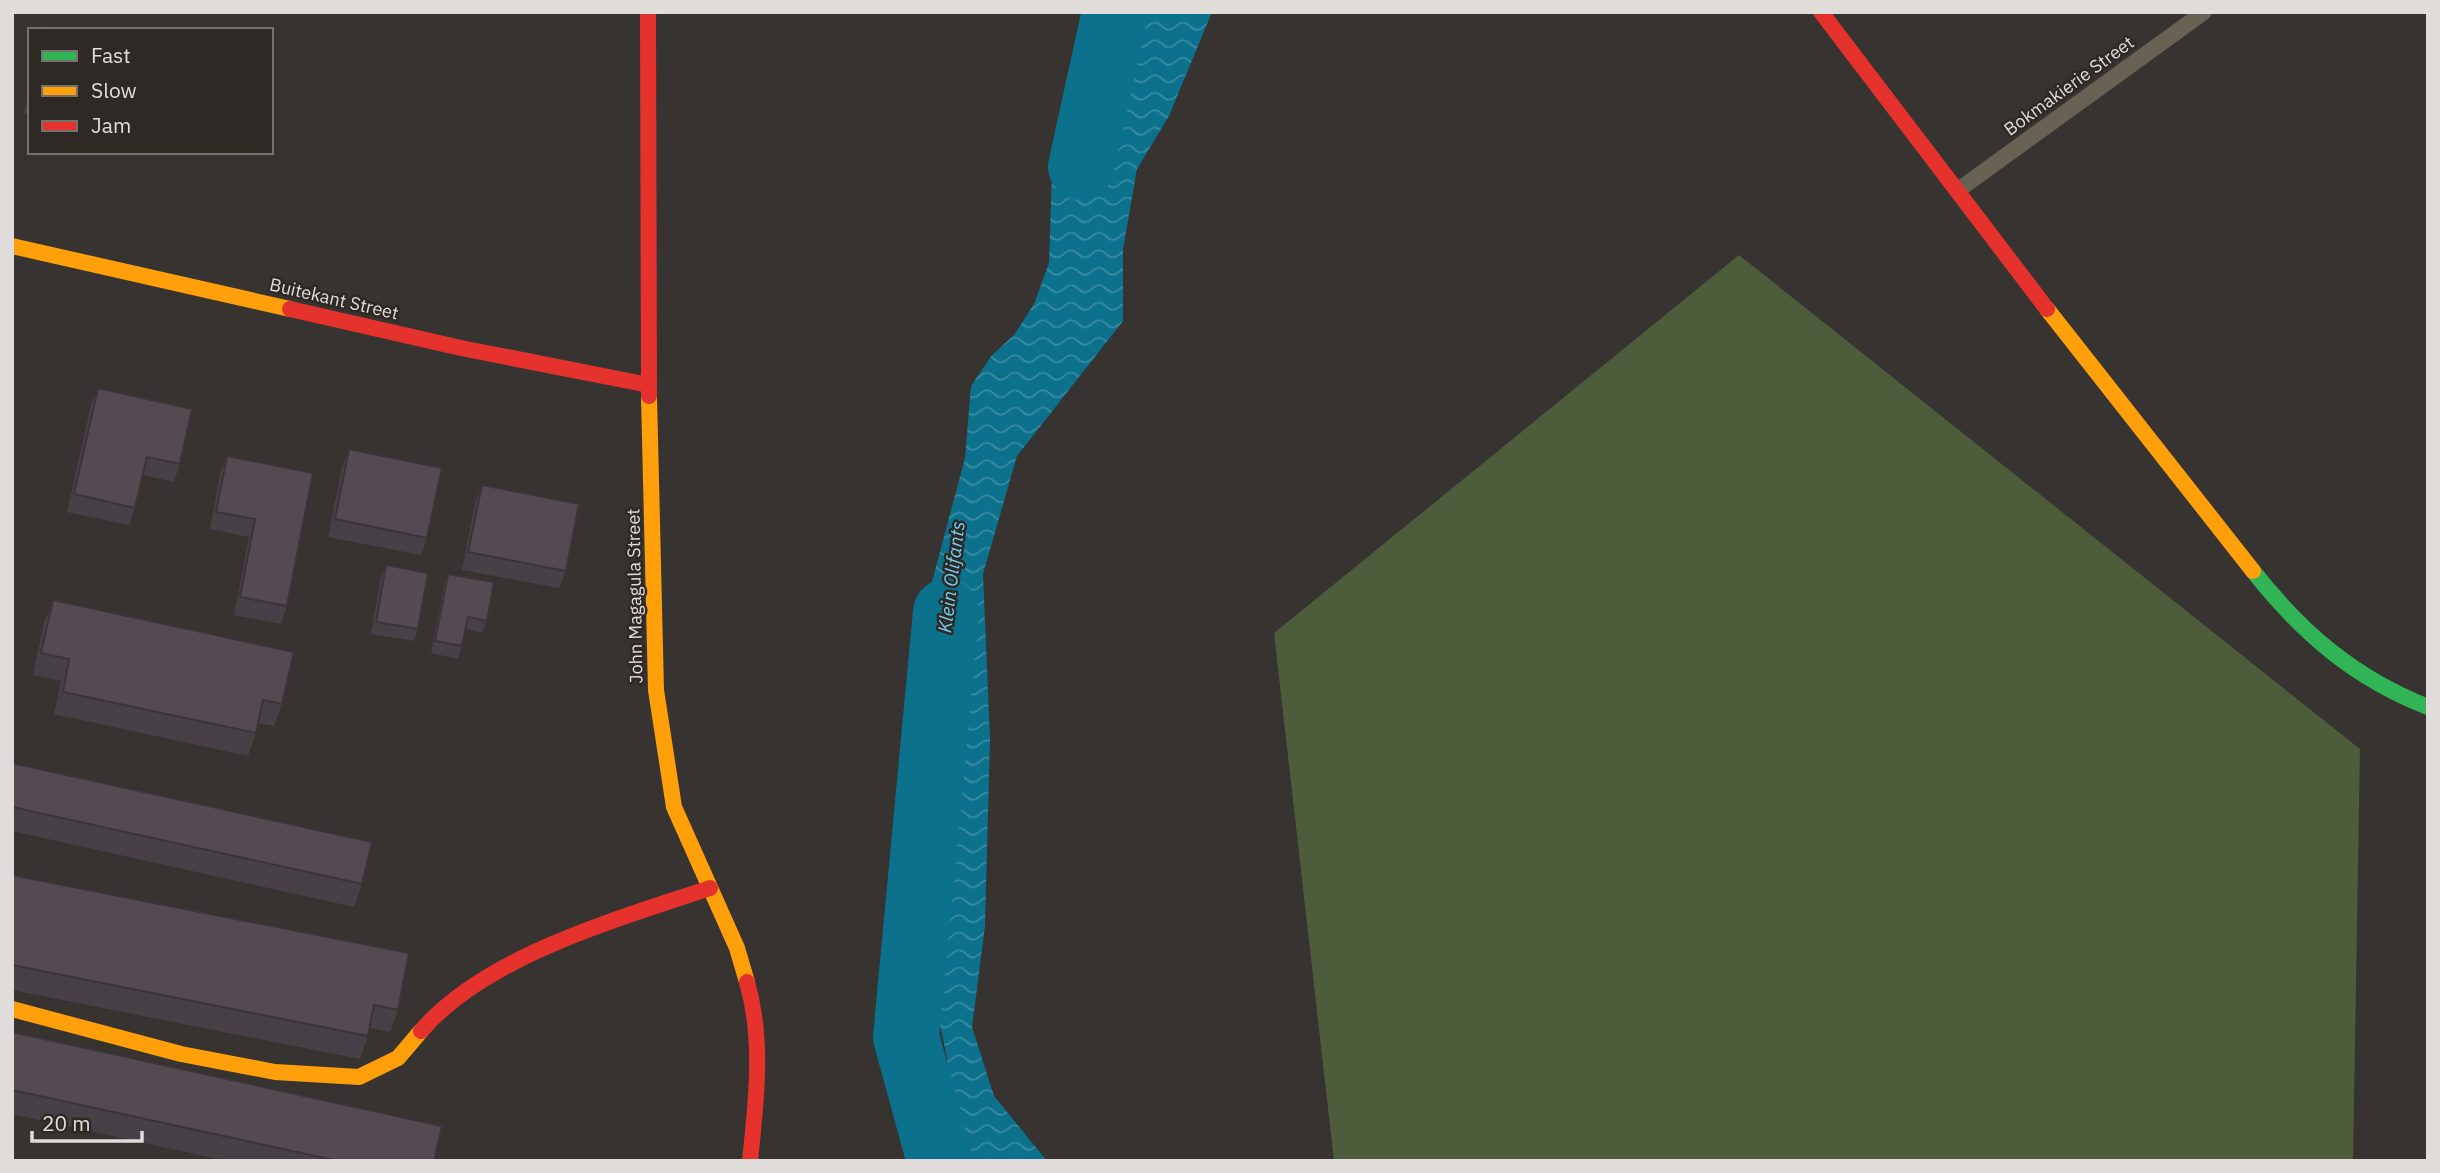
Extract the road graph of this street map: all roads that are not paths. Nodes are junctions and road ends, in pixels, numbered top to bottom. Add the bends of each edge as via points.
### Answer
1 (648, 12) edge
2 (1821, 12) edge
3 (2204, 12) edge
4 (1957, 191) junction
5 (12, 246) edge
6 (649, 385) junction
7 (2428, 707) edge
8 (710, 888) junction
9 (12, 1009) edge
10 (750, 1161) edge

1 - 6 street, John Magagula Street
2 - 4 street
3 - 4 lane, Bokmakierie Street
4 - 7 street via 2274,597 2342,663
5 - 6 street, Buitekant Street via 448,345
6 - 8 street, John Magagula Street via 656,690 674,807
8 - 9 street via 602,923 483,978 433,1017 398,1058 359,1077 275,1072 222,1062
8 - 10 street, John Magagula Street via 737,948 754,1006 759,1073

